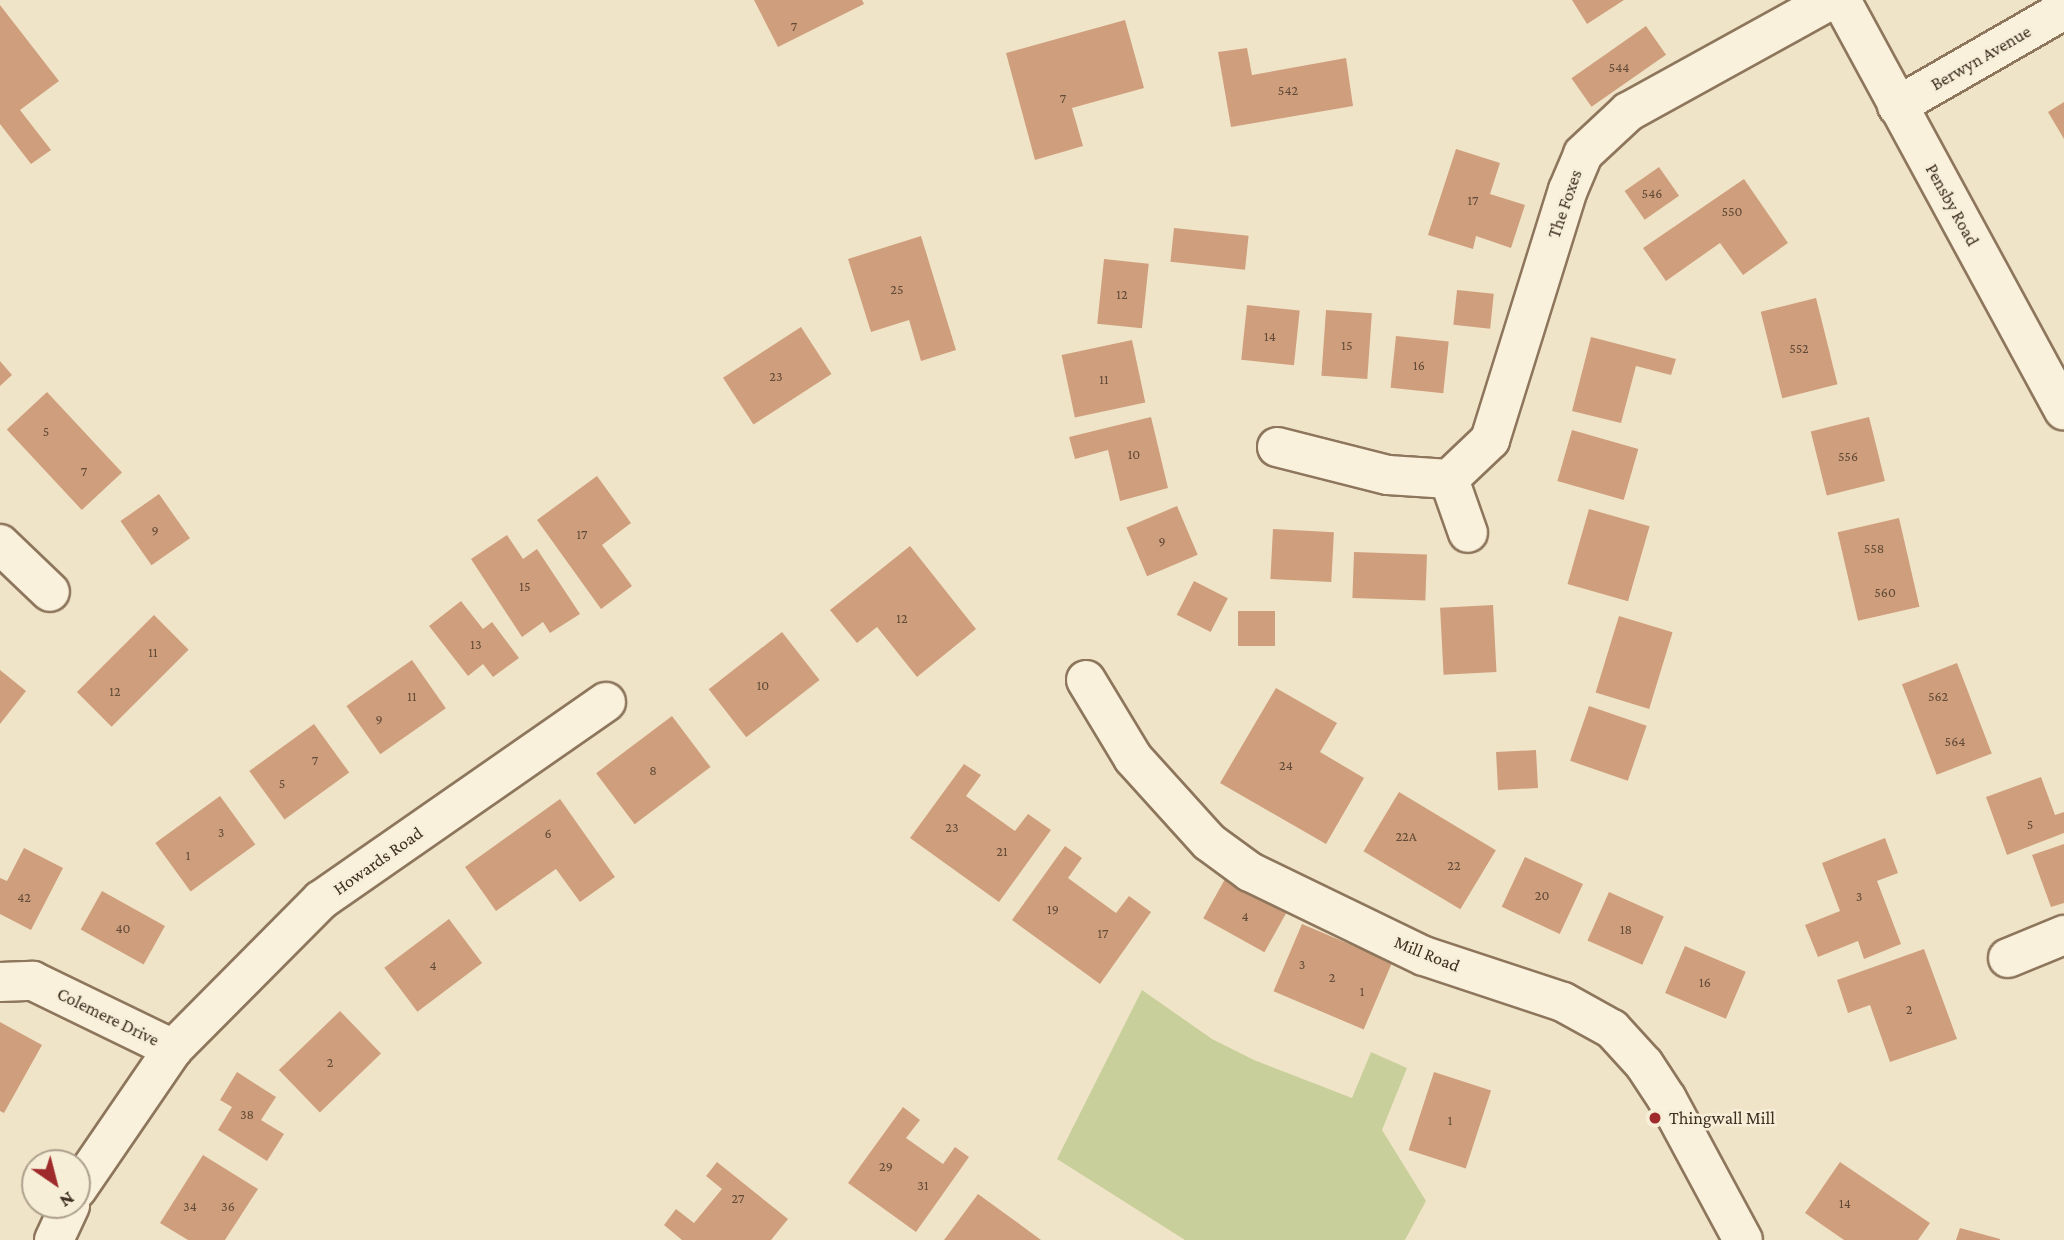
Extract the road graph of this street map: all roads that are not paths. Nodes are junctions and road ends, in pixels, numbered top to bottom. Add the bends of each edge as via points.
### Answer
1 (1831, 0) edge
2 (1841, 0) edge
3 (2064, 10) edge
4 (1897, 106) junction
5 (2064, 410) edge
6 (1277, 447) dead end
7 (1449, 479) junction
8 (1468, 533) dead end
9 (0, 544) edge
10 (51, 592) dead end
11 (1086, 680) dead end
12 (607, 702) dead end
13 (2064, 935) edge
14 (2008, 958) dead end
15 (0, 982) edge
16 (173, 1049) junction
17 (91, 1169) edge
18 (64, 1219) edge
19 (54, 1240) edge
20 (1743, 1240) edge

1 - 7 street, The Foxes via 1628,112 1583,154 1490,440
2 - 4 street, Pensby Road
3 - 4 street, Berwyn Avenue
4 - 5 street, Pensby Road
6 - 7 street via 1388,475
7 - 8 street
9 - 10 street
11 - 20 street, Mill Road via 1133,758 1209,842 1250,872 1424,956 1563,1002 1612,1029 1644,1064 1667,1099
12 - 16 street, Howards Road via 321,900
13 - 14 street
15 - 16 street, Colemere Drive via 33,981
16 - 17 street, Colemere Drive
18 - 19 street

